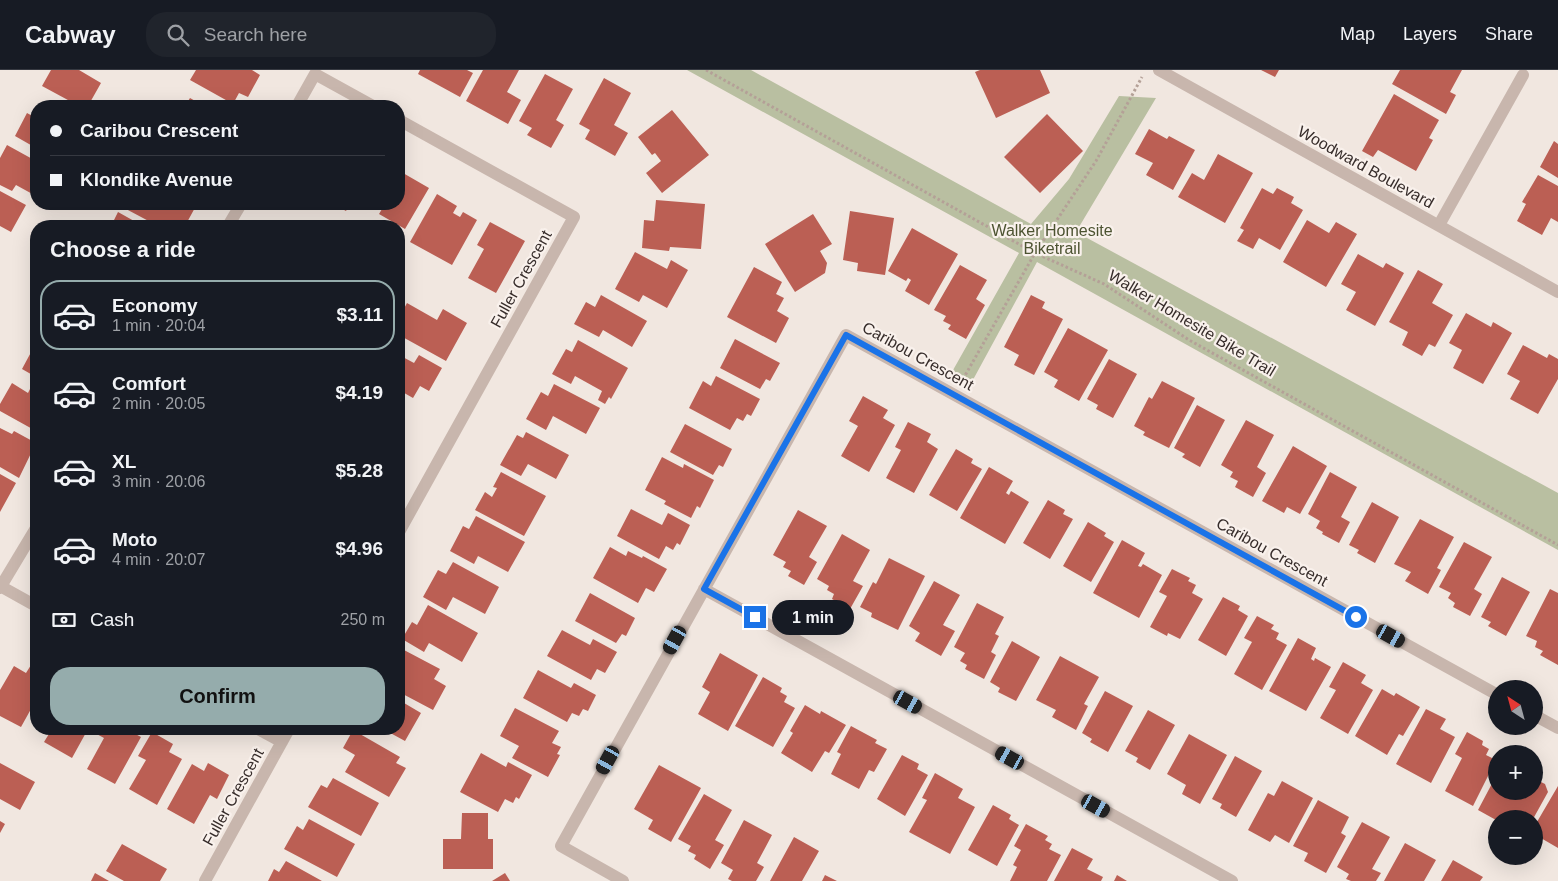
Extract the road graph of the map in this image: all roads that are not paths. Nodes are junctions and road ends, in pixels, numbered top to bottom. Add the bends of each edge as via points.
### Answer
1 (1159, 70) edge
2 (1523, 75) dead end
3 (300, 100) edge
4 (362, 100) edge
5 (405, 123) edge
6 (1439, 225) junction
7 (1558, 292) edge
8 (405, 521) edge
9 (30, 538) edge
10 (0, 587) edge
11 (704, 589) junction
12 (30, 603) edge
13 (1488, 690) edge
14 (1543, 720) edge
15 (1558, 728) edge
16 (269, 735) edge
17 (286, 735) edge
18 (282, 742) junction
19 (205, 881) edge
20 (623, 881) edge
21 (1232, 881) edge

1 - 6 street, Woodward Boulevard
2 - 6 street
3 - 4 street via 315,74
5 - 8 street, Fuller Crescent via 574,216
6 - 7 street, Woodward Boulevard
9 - 10 street
10 - 12 street
11 - 13 street, Caribou Crescent via 846,335
11 - 20 street, Caribou Crescent via 561,846
11 - 21 street
14 - 15 street
16 - 18 street
17 - 18 street, Fuller Crescent
18 - 19 street, Fuller Crescent

